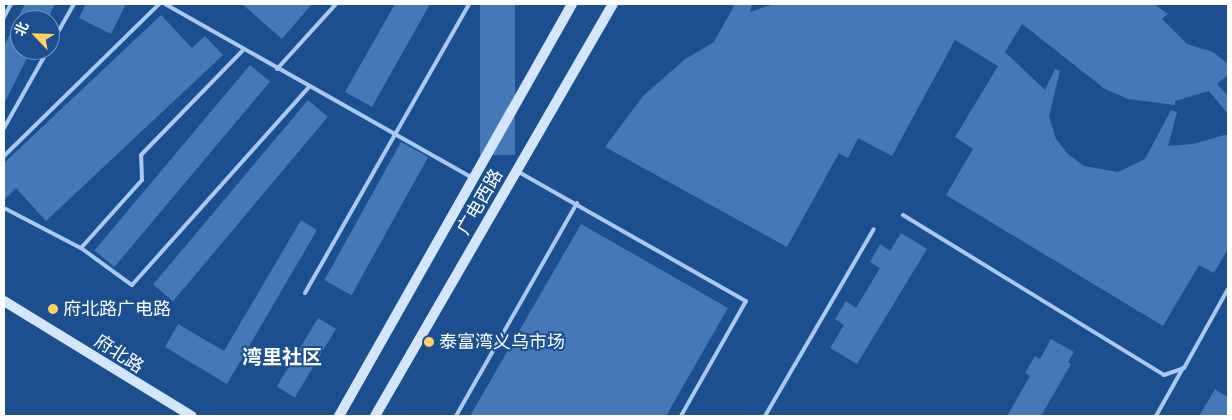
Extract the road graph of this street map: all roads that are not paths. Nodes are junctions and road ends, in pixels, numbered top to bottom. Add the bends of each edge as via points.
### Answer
1 (10, 4) edge
2 (74, 4) edge
3 (160, 4) edge
4 (165, 4) edge
5 (336, 4) edge
6 (470, 4) edge
7 (572, 4) edge
8 (613, 4) edge
9 (4, 17) edge
10 (60, 28) edge
11 (243, 50) junction
12 (42, 60) edge
13 (277, 69) junction
14 (309, 87) junction
15 (4, 128) edge
16 (395, 134) junction
17 (4, 156) edge
18 (517, 170) junction
19 (473, 178) junction
20 (577, 204) junction
21 (4, 208) edge
22 (903, 214) dead end
23 (874, 229) dead end
24 (81, 248) junction
25 (1228, 289) edge
26 (305, 293) dead end
27 (4, 301) edge
28 (1184, 368) junction
29 (192, 416) edge
30 (339, 416) edge
31 (376, 416) edge
32 (456, 416) edge
33 (681, 416) edge
34 (765, 416) edge
35 (1156, 416) edge

1 - 9 lane
2 - 10 lane
3 - 17 lane
4 - 11 lane
5 - 13 lane
6 - 16 lane
7 - 19 main road, 广电西路
8 - 18 main road, 广电西路
11 - 13 lane
11 - 24 lane via 141,155 142,180
12 - 15 lane
13 - 14 lane
14 - 16 lane
14 - 24 lane via 132,285
16 - 19 lane
16 - 26 lane
18 - 20 lane
18 - 31 main road, 广电西路
19 - 30 main road, 广电西路
20 - 32 lane
20 - 33 lane via 746,301
21 - 24 lane
22 - 28 lane via 1164,375
23 - 34 lane
25 - 28 lane
27 - 29 main road, 府北路
28 - 35 lane

